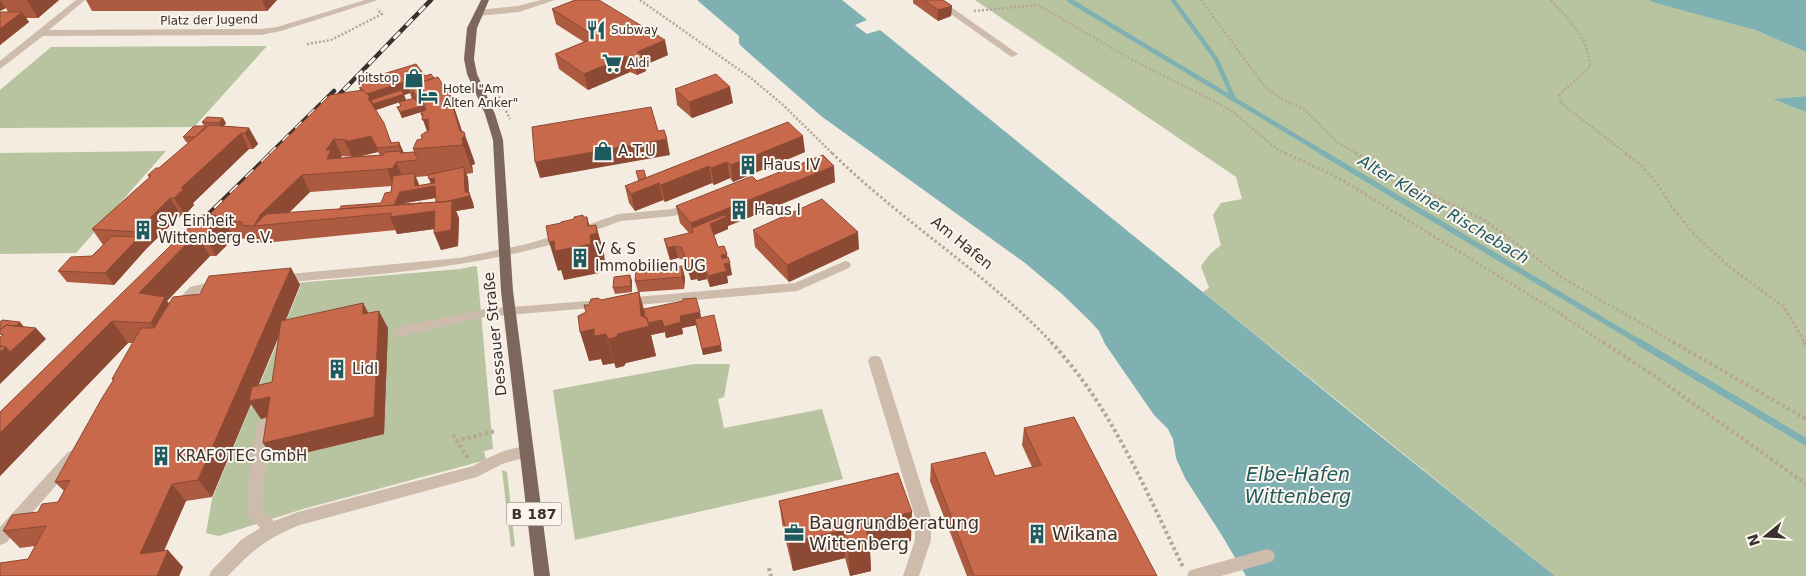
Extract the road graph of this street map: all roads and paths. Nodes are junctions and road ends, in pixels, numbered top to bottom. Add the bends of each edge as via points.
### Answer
1 (81, 0) edge
2 (485, 0) edge
3 (551, 0) edge
4 (640, 0) edge
5 (935, 0) edge
6 (1201, 0) edge
7 (1550, 0) edge
8 (372, 1) edge
9 (478, 13) junction
10 (953, 13) junction
11 (40, 33) junction
12 (307, 44) dead end
13 (1013, 54) dead end
14 (0, 66) edge
15 (494, 86) dead end
16 (510, 119) dead end
17 (702, 202) edge
18 (504, 252) junction
19 (845, 266) dead end
20 (271, 279) edge
21 (232, 283) edge
22 (509, 311) junction
23 (167, 317) edge
24 (399, 332) dead end
25 (1806, 345) edge
26 (875, 361) dead end
27 (1806, 419) edge
28 (264, 424) edge
29 (495, 431) dead end
30 (453, 435) dead end
31 (456, 441) junction
32 (86, 442) edge
33 (526, 452) junction
34 (477, 471) junction
35 (1806, 484) edge
36 (272, 529) junction
37 (0, 538) edge
38 (1267, 556) dead end
39 (769, 568) dead end
40 (1189, 572) edge
41 (217, 576) edge
42 (542, 576) edge
43 (772, 576) edge
44 (911, 576) edge

1 - 11 street
2 - 9 main road, B 187
3 - 9 street via 519,9
4 - 40 path, Am Hafen via 751,78 868,186 1000,292 1045,334 1095,398
5 - 10 street
6 - 27 path via 1265,87 1304,109 1338,143 1484,220 1566,280
7 - 25 path via 1586,43 1590,57 1590,67 1558,95 1562,104 1640,164 1695,235 1726,264 1784,307
8 - 11 street, Platz der Jugend via 261,32
8 - 12 path via 382,14 331,40
9 - 18 main road, Dessauer Straße / B 187 via 468,51 470,67 498,140
10 - 13 street
10 - 35 path via 1038,5 1127,57 1229,109 1277,149 1337,177 1559,313 1653,375
11 - 14 street
15 - 16 path
17 - 18 street via 674,212 619,218 539,245
18 - 20 street via 434,265
18 - 22 main road, Dessauer Straße / B 187
19 - 22 street via 797,287
21 - 23 street via 194,290
22 - 24 street via 484,313
22 - 33 main road, Dessauer Straße / B 187
26 - 44 street via 923,517 925,533
28 - 36 street via 255,513
29 - 31 path
30 - 31 path
31 - 34 path
32 - 37 street
33 - 34 street via 498,459
33 - 42 main road, Dessauer Straße / B 187
34 - 36 street via 298,519
36 - 41 street via 247,545
38 - 40 street
39 - 43 path

